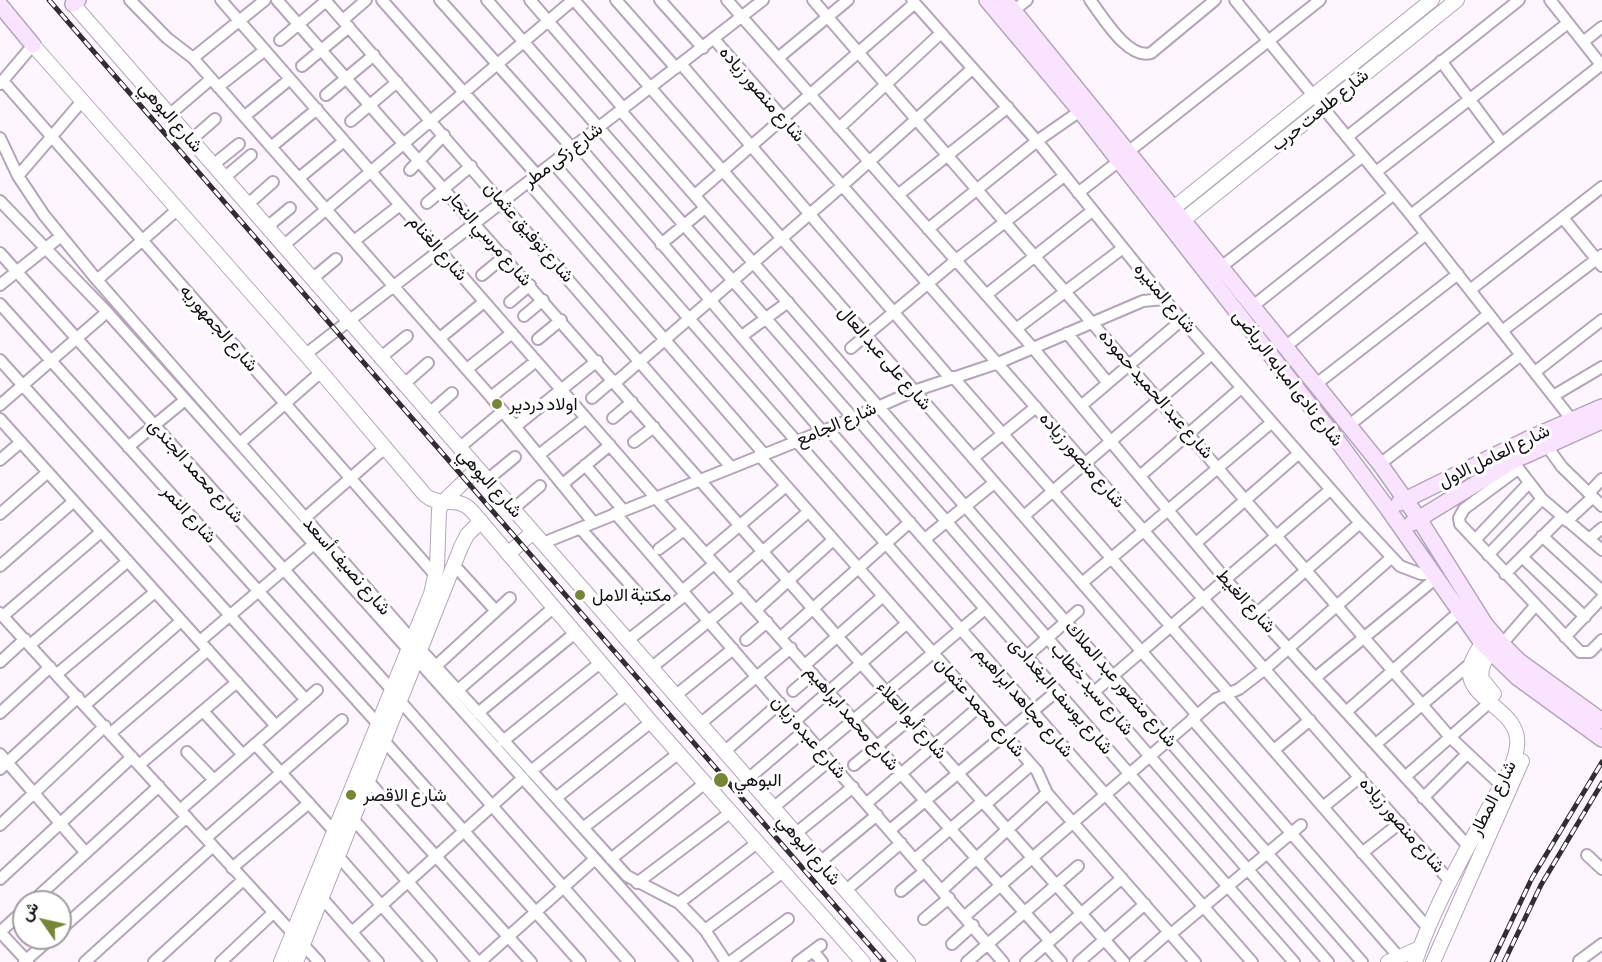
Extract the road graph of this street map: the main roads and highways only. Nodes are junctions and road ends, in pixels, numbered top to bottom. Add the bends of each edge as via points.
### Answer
1 (987, 0) edge
2 (0, 5) edge
3 (1009, 5) edge
4 (33, 45) road end
5 (1124, 157) junction
6 (1173, 219) junction
7 (1602, 407) edge
8 (1602, 422) edge
9 (1405, 499) junction
10 (1388, 509) junction
11 (1419, 519) junction
12 (1402, 529) junction
13 (1491, 646) junction
14 (1602, 721) edge
15 (1602, 739) edge

1 - 5 main road, شارع نادى امبابه الرياضى
2 - 4 main road
3 - 5 main road, شارع نادى امبابه الرياضى
5 - 6 main road, شارع نادى امبابه الرياضى
6 - 9 main road, شارع نادى امبابه الرياضى via 1221,267
6 - 10 main road, شارع نادى امبابه الرياضى
7 - 9 main road, شارع العامل الاول
8 - 11 main road, شارع العامل الاول via 1546,445
9 - 10 main road, شارع العامل الاول
9 - 11 main road, شارع نادى امبابه الرياضى
10 - 12 main road, شارع نادى امبابه الرياضى
11 - 12 main road, شارع العامل الاول
11 - 13 main road, شارع نادى امبابه الرياضى via 1475,609
12 - 13 main road, شارع نادى امبابه الرياضى via 1458,613
13 - 14 main road, شارع نادى امبابه الرياضى
13 - 15 main road, شارع نادى امبابه الرياضى via 1518,678

